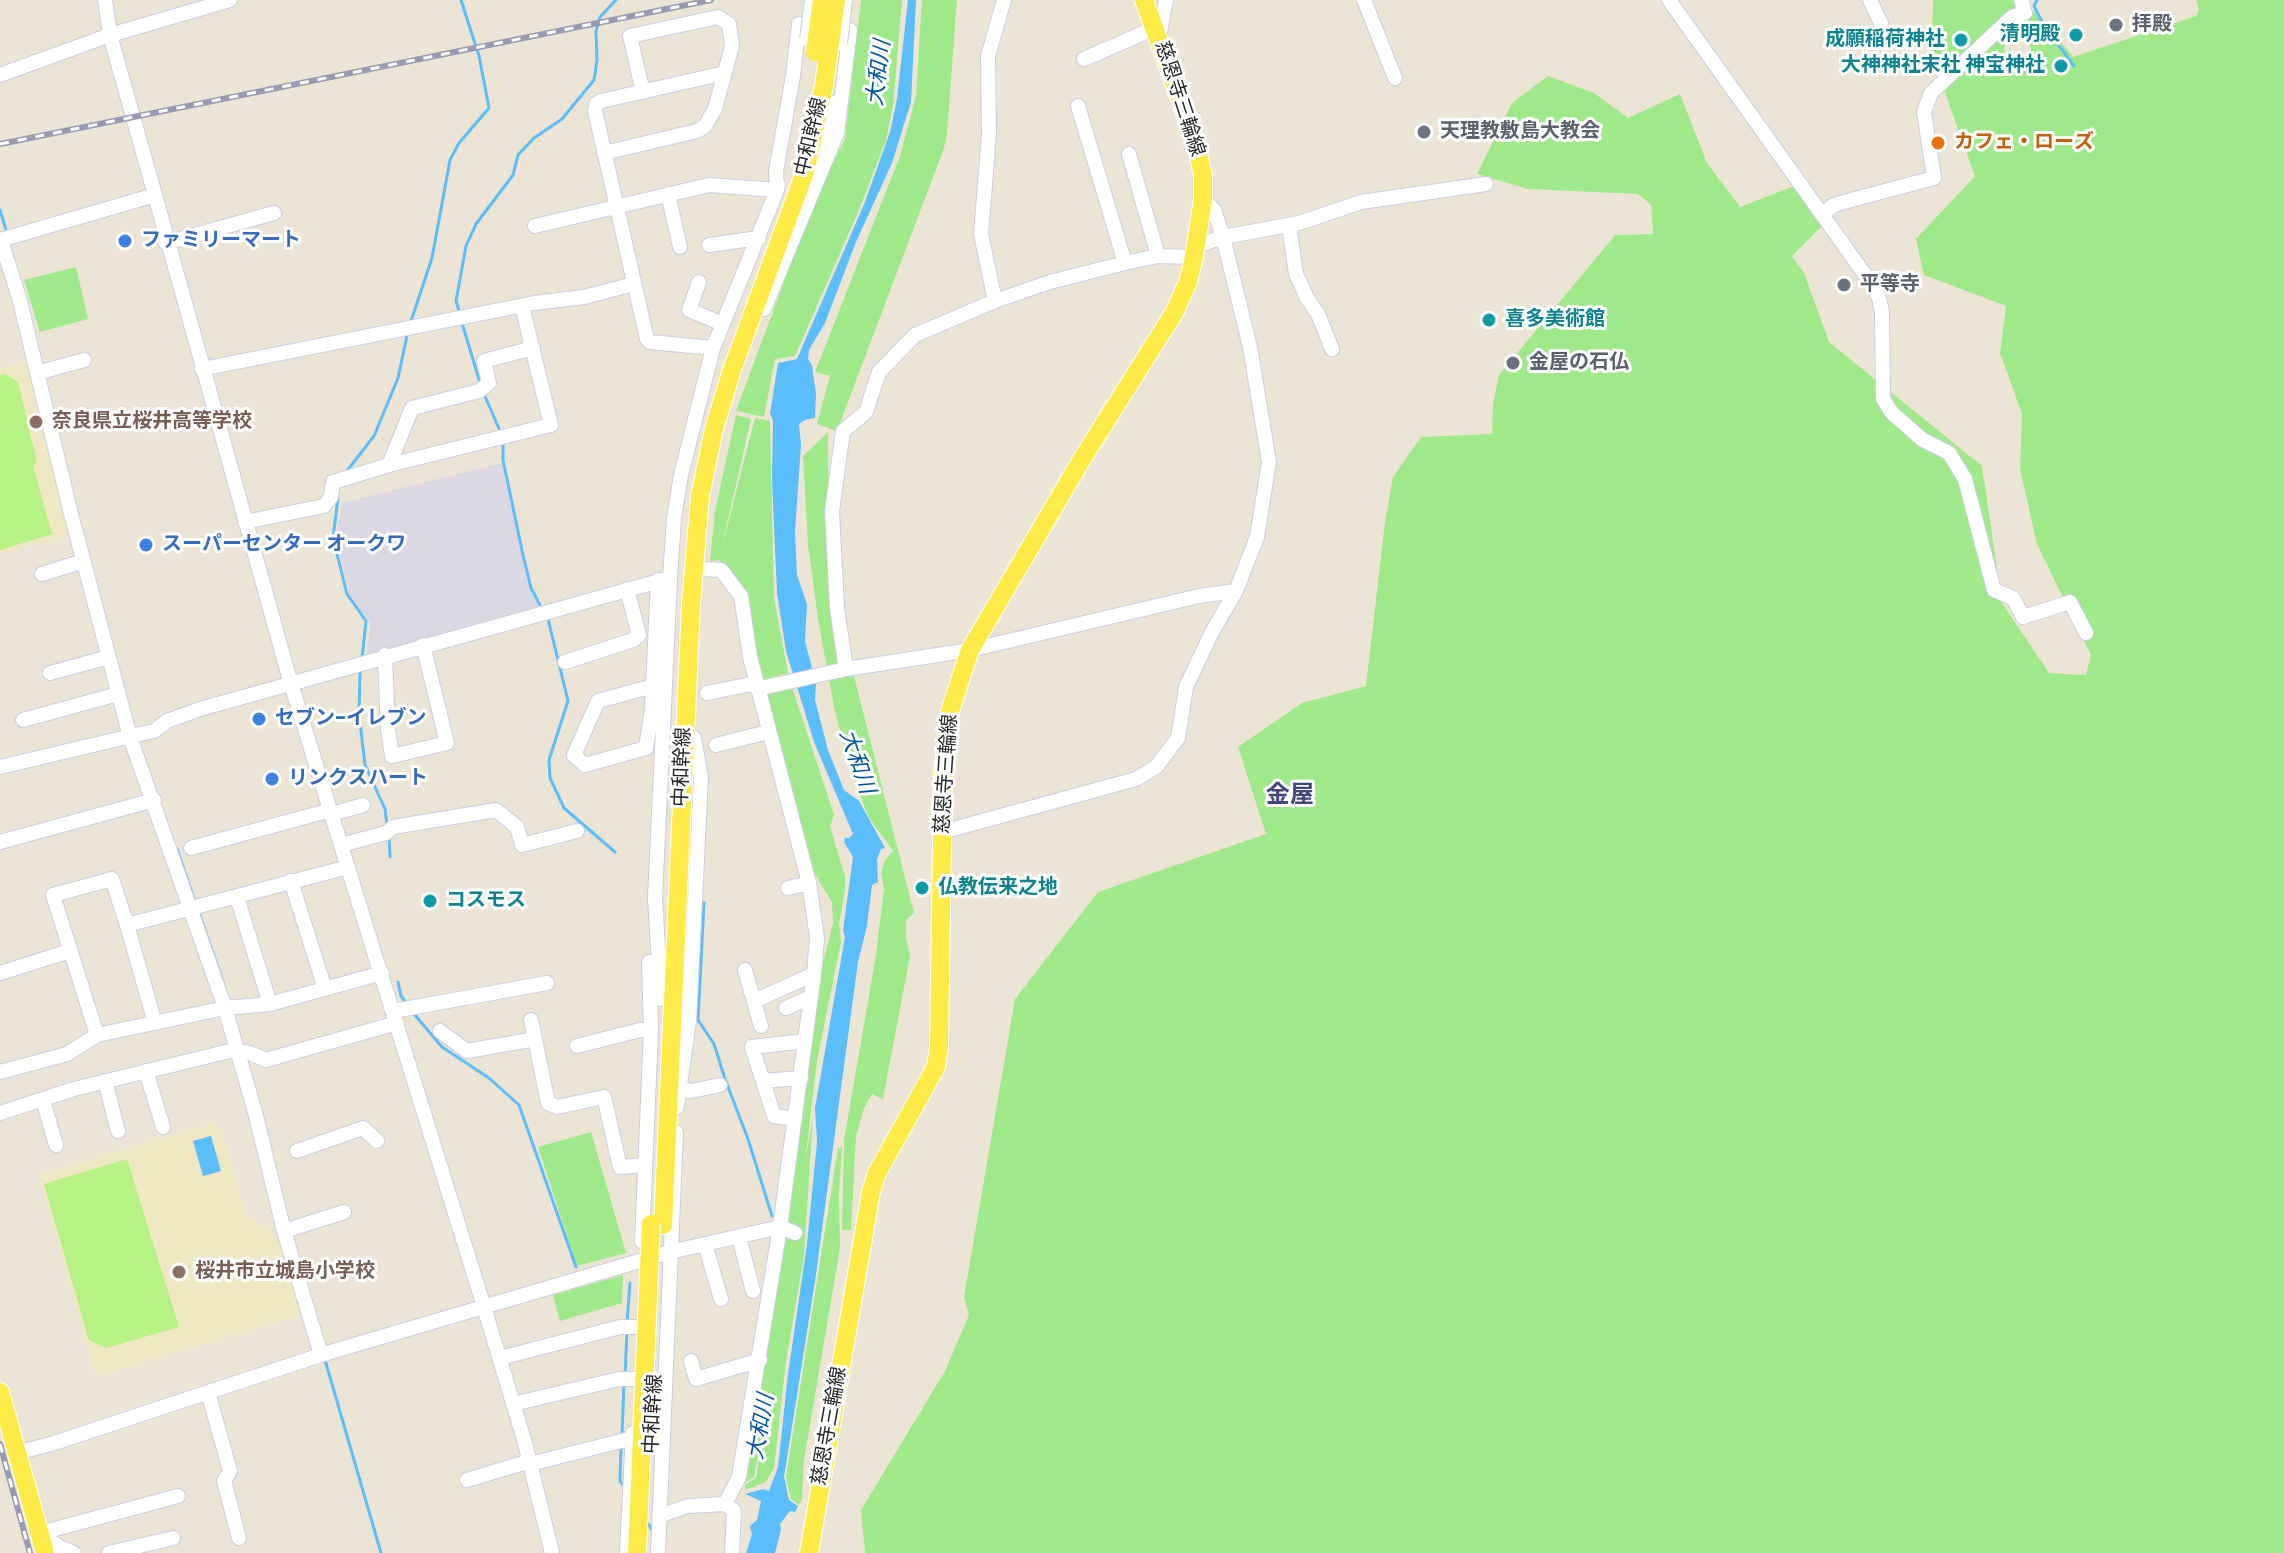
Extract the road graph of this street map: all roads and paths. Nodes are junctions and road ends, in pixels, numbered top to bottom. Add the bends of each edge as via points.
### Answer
1 (105, 0) edge
2 (230, 0) edge
3 (812, 0) edge
4 (822, 0) edge
5 (836, 0) edge
6 (845, 0) edge
7 (1004, 0) edge
8 (1145, 0) edge
9 (1166, 0) edge
10 (1364, 0) edge
11 (1669, 0) edge
12 (1870, 0) edge
13 (2021, 0) edge
14 (198, 4) edge
15 (1881, 23) dead end
16 (1157, 32) junction
17 (110, 35) junction
18 (1084, 59) dead end
19 (725, 73) junction
20 (0, 75) edge
21 (1395, 78) dead end
22 (643, 92) junction
23 (1078, 106) dead end
24 (604, 153) junction
25 (1129, 154) dead end
26 (1486, 184) dead end
27 (813, 187) junction
28 (777, 190) junction
29 (668, 194) junction
30 (155, 195) junction
31 (1203, 199) junction
32 (617, 206) junction
33 (274, 213) dead end
34 (1823, 213) junction
35 (1289, 225) junction
36 (535, 226) dead end
37 (1223, 237) junction
38 (759, 238) junction
39 (4, 239) edge
40 (166, 243) junction
41 (709, 245) dead end
42 (680, 247) dead end
43 (1195, 251) junction
44 (1158, 256) junction
45 (1125, 263) junction
46 (699, 282) dead end
47 (634, 284) junction
48 (995, 301) junction
49 (522, 306) junction
50 (723, 324) junction
51 (533, 348) junction
52 (713, 348) junction
53 (1332, 349) dead end
54 (84, 360) dead end
55 (202, 369) junction
56 (41, 372) junction
57 (389, 465) junction
58 (245, 522) junction
59 (84, 561) junction
60 (701, 569) junction
61 (42, 574) dead end
62 (664, 579) junction
63 (627, 589) junction
64 (1236, 591) junction
65 (685, 603) junction
66 (2086, 633) dead end
67 (423, 645) junction
68 (970, 650) junction
69 (385, 655) junction
70 (109, 657) junction
71 (565, 662) dead end
72 (846, 669) junction
73 (50, 673) dead end
74 (291, 684) junction
75 (653, 686) junction
76 (757, 686) junction
77 (707, 693) dead end
78 (118, 694) junction
79 (23, 720) dead end
80 (663, 731) junction
81 (768, 732) junction
82 (137, 735) junction
83 (716, 745) dead end
84 (0, 767) edge
85 (154, 800) junction
86 (363, 805) dead end
87 (331, 812) junction
88 (577, 831) dead end
89 (942, 832) junction
90 (0, 842) edge
91 (341, 845) junction
92 (191, 848) dead end
93 (348, 867) junction
94 (291, 881) junction
95 (809, 883) junction
96 (788, 888) dead end
97 (237, 897) junction
98 (195, 907) junction
99 (127, 925) junction
100 (70, 951) junction
101 (745, 970) dead end
102 (0, 973) edge
103 (382, 973) junction
104 (814, 974) junction
105 (547, 983) dead end
106 (325, 989) junction
107 (811, 997) junction
108 (661, 999) junction
109 (754, 1001) junction
110 (270, 1004) junction
111 (231, 1008) junction
112 (786, 1008) dead end
113 (395, 1017) junction
114 (531, 1020) dead end
115 (155, 1023) junction
116 (761, 1026) dead end
117 (440, 1031) dead end
118 (651, 1031) junction
119 (97, 1035) junction
120 (535, 1039) junction
121 (805, 1041) junction
122 (577, 1046) dead end
123 (242, 1051) junction
124 (146, 1071) junction
125 (0, 1072) edge
126 (801, 1078) junction
127 (105, 1081) junction
128 (763, 1081) junction
129 (720, 1085) dead end
130 (673, 1089) junction
131 (43, 1100) junction
132 (0, 1113) edge
133 (795, 1119) junction
134 (163, 1127) dead end
135 (118, 1131) dead end
136 (377, 1141) dead end
137 (56, 1145) dead end
138 (297, 1151) dead end
139 (645, 1165) junction
140 (344, 1212) dead end
141 (657, 1224) junction
142 (780, 1227) junction
143 (288, 1230) junction
144 (795, 1233) dead end
145 (739, 1237) junction
146 (705, 1244) junction
147 (670, 1252) junction
148 (641, 1261) junction
149 (753, 1291) dead end
150 (721, 1299) dead end
151 (484, 1307) junction
152 (638, 1327) junction
153 (322, 1355) junction
154 (500, 1358) junction
155 (760, 1360) junction
156 (691, 1361) dead end
157 (636, 1379) junction
158 (0, 1392) edge
159 (208, 1392) junction
160 (513, 1404) junction
161 (633, 1438) junction
162 (10, 1450) edge
163 (530, 1463) junction
164 (467, 1480) dead end
165 (178, 1496) dead end
166 (725, 1504) junction
167 (659, 1516) junction
168 (40, 1533) junction
169 (173, 1538) dead end
170 (239, 1538) dead end
171 (45, 1553) edge
172 (74, 1553) edge
173 (109, 1553) edge
174 (552, 1553) edge
175 (627, 1553) edge
176 (637, 1553) edge
177 (648, 1553) edge
178 (658, 1553) edge
179 (732, 1553) edge
180 (809, 1553) edge

1 - 17 street
2 - 14 street
3 - 28 street, bridge
4 - 65 main road, 中和幹線, bridge via 794,170 719,371 698,447 686,518
5 - 65 main road, 中和幹線, bridge via 805,172 714,429
6 - 27 street, bridge via 827,130
7 - 48 street via 988,56 989,134 981,234
8 - 16 main road, 慈恩寺三輪線
9 - 16 street
10 - 21 street
11 - 34 street
12 - 15 street
13 - 34 street via 2025,13 2012,17 1931,93 1924,112 1934,178 1834,205
14 - 17 street
16 - 18 street
16 - 31 main road, 慈恩寺三輪線 via 1196,143
17 - 20 street
17 - 30 street
19 - 22 street
19 - 22 street via 731,32 718,17 630,36
19 - 24 street via 705,126
22 - 24 street via 596,104
23 - 45 street
24 - 32 street
25 - 44 street
26 - 35 street via 1361,202
27 - 28 street via 837,133 850,30 799,24
27 - 60 street via 731,397 711,480
28 - 29 street via 709,185
28 - 38 street
29 - 32 street
29 - 42 street
30 - 39 street
30 - 40 street
31 - 37 street via 1214,210
31 - 43 main road, 慈恩寺三輪線
32 - 36 street
32 - 47 street
33 - 40 street
34 - 66 street via 1879,298 1883,399 1923,440 1949,453 1965,479 1994,590 2013,598 2023,617 2070,602
35 - 37 street
35 - 53 street via 1296,274
37 - 43 street
37 - 64 street via 1250,347 1269,462 1257,537
38 - 41 street
38 - 50 street
39 - 56 street
40 - 55 street
43 - 44 street
43 - 68 main road, 慈恩寺三輪線 via 1174,313
44 - 45 street
45 - 48 street
46 - 50 street via 689,310
47 - 49 street
47 - 52 street via 650,342
48 - 72 street via 915,335 879,372 866,412 843,431 832,511
49 - 51 street
49 - 55 street
50 - 52 street
51 - 57 street via 484,361 489,383 482,389 412,408
51 - 57 street via 551,425
52 - 62 street via 681,475
54 - 56 street
55 - 58 street
56 - 59 street
57 - 58 street via 333,482 324,506
58 - 74 street
59 - 61 street
59 - 70 street
60 - 76 street via 721,570 741,596
60 - 130 street via 682,1006
62 - 63 street
62 - 75 street
62 - 80 street
63 - 67 street
63 - 71 street via 639,635
64 - 68 street
64 - 89 street via 1186,687 1178,738 1156,767 1136,779
65 - 108 main road, 中和幹線
65 - 130 main road, 中和幹線
67 - 69 street
67 - 69 street via 447,743 392,756
68 - 72 street
68 - 89 main road, 慈恩寺三輪線 via 950,711
69 - 74 street
70 - 73 street
70 - 78 street
72 - 76 street
74 - 82 street via 200,709
74 - 87 street
75 - 75 street via 646,748 585,765 574,755 598,701
76 - 77 street
76 - 81 street
78 - 79 street
78 - 82 street
80 - 108 street via 655,898
80 - 118 street via 650,805
81 - 83 street
81 - 95 street
82 - 84 street
82 - 85 street
85 - 90 street
85 - 98 street
86 - 87 street
87 - 91 street
87 - 92 street
88 - 91 street via 522,845 517,827 496,810 389,830
89 - 180 main road, 慈恩寺三輪線 via 936,1067 877,1173 859,1239
91 - 93 street
93 - 94 street
93 - 103 street
94 - 97 street
94 - 106 street
95 - 96 street
95 - 104 street via 817,938
97 - 98 street
97 - 110 street
98 - 99 street
98 - 111 street
99 - 100 street via 112,879 53,895
99 - 115 street
100 - 102 street
100 - 119 street
101 - 109 street
103 - 106 street
103 - 113 street
104 - 107 street
104 - 109 street
105 - 113 street
106 - 110 street
107 - 112 street
107 - 121 street
108 - 141 main road, 中和幹線
109 - 116 street
110 - 111 street
111 - 115 street
111 - 123 street
113 - 123 street via 266,1060
113 - 151 street
114 - 120 street
115 - 119 street
117 - 120 street via 467,1051
118 - 122 street
118 - 139 street
119 - 125 street via 67,1054
120 - 139 street via 548,1103 558,1114 604,1097 620,1167
121 - 126 street
121 - 128 street via 752,1047
123 - 124 street
123 - 143 street
124 - 127 street
124 - 134 street
126 - 128 street
126 - 133 street
127 - 131 street
127 - 135 street
128 - 133 street via 774,1116
129 - 130 street
130 - 141 main road, 中和幹線
130 - 147 street
131 - 132 street
131 - 137 street
133 - 142 street
136 - 138 street via 363,1128
139 - 148 street
140 - 143 street
141 - 176 main road, 中和幹線, bridge
141 - 177 main road, 中和幹線
142 - 144 street
142 - 145 street
142 - 155 street
143 - 153 street
145 - 146 street
145 - 149 street
146 - 147 street
146 - 150 street
147 - 148 street
147 - 167 street
148 - 151 street
148 - 152 street
151 - 153 street
151 - 154 street
152 - 154 street
152 - 157 street
153 - 159 street
154 - 160 street
155 - 156 street via 696,1379
155 - 166 street via 739,1477
157 - 160 street
157 - 161 street
158 - 162 main road
159 - 162 street via 51,1444
159 - 170 street via 230,1471 224,1481
160 - 163 street
161 - 163 street
161 - 175 street
162 - 168 main road
163 - 164 street
163 - 174 street
165 - 168 street
166 - 167 street via 688,1506
166 - 179 street via 734,1511
167 - 178 street
168 - 171 main road
168 - 172 street
169 - 173 street

